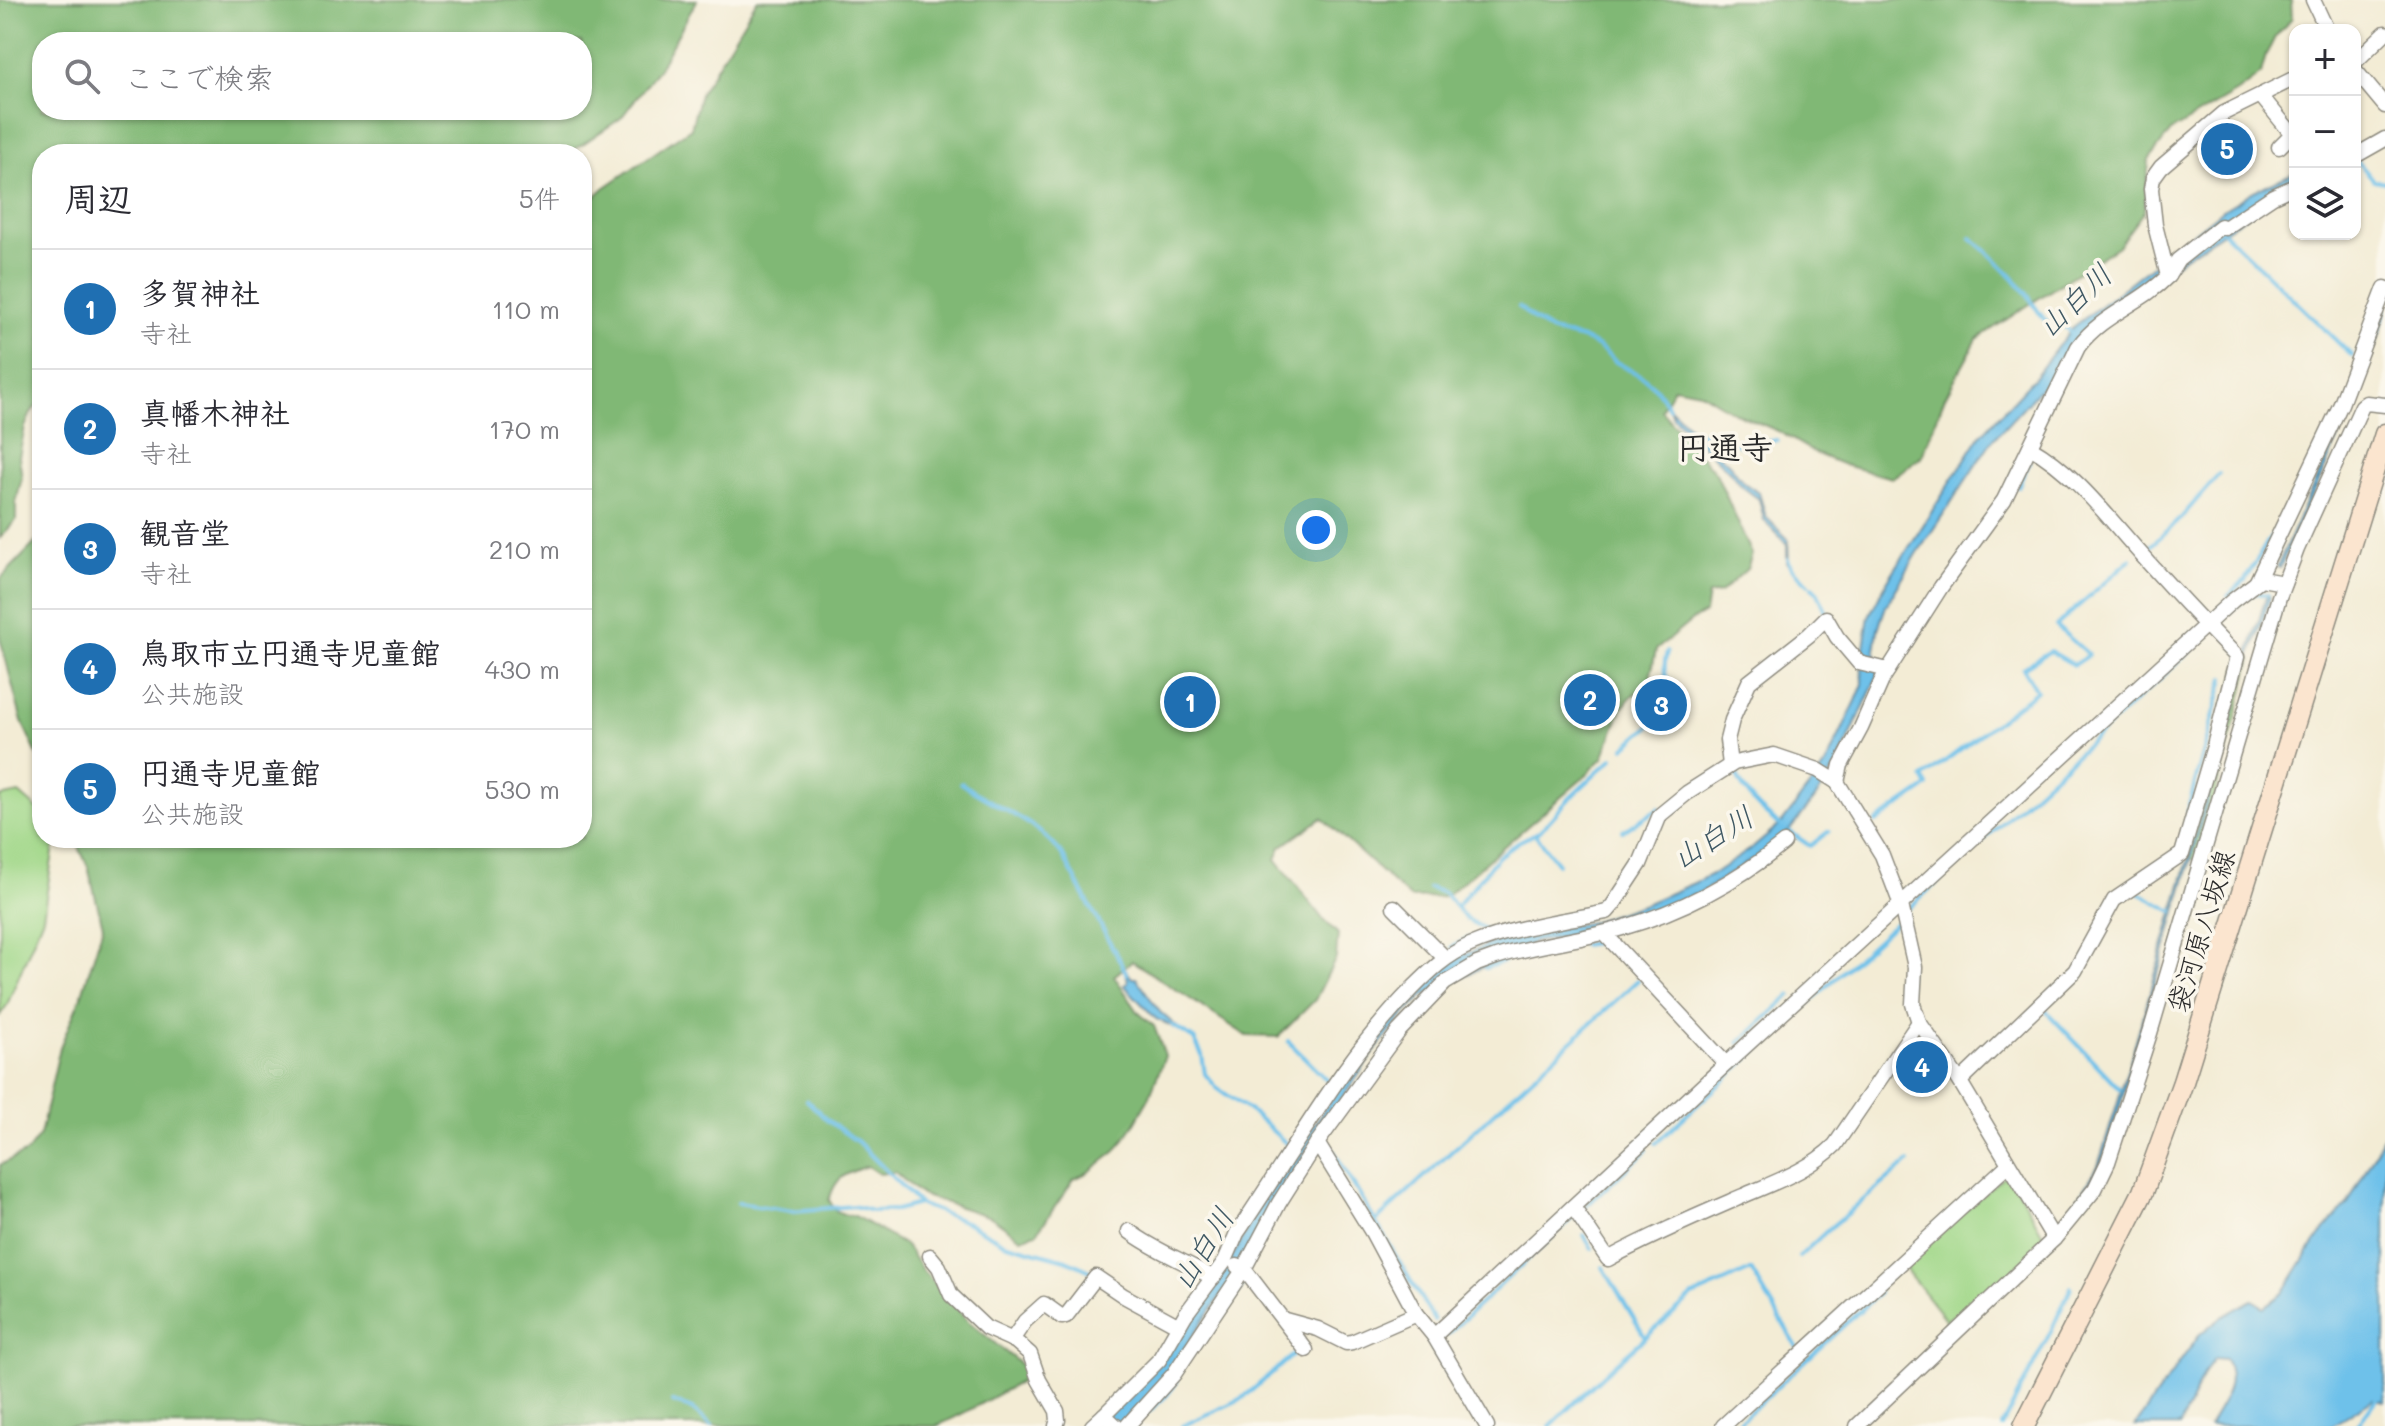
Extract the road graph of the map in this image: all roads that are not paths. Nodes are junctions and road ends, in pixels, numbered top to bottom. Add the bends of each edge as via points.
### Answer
1 (2313, 0) edge
2 (2324, 24) edge
3 (2385, 33) edge
4 (2361, 56) edge
5 (2361, 77) edge
6 (2289, 81) edge
7 (2261, 96) junction
8 (2385, 106) edge
9 (2385, 139) edge
10 (2279, 147) dead end
11 (2361, 153) edge
12 (2289, 189) edge
13 (2167, 273) junction
14 (2385, 288) edge
15 (2385, 405) edge
16 (2385, 434) edge
17 (2030, 447) junction
18 (2257, 581) junction
19 (2284, 583) junction
20 (2207, 624) junction
21 (1888, 670) junction
22 (1730, 765) junction
23 (1835, 781) junction
24 (1784, 843) dead end
25 (1901, 905) junction
26 (1394, 907) dead end
27 (1604, 933) junction
28 (1445, 958) junction
29 (1919, 1022) junction
30 (1726, 1064) junction
31 (1960, 1081) junction
32 (1317, 1143) junction
33 (2008, 1165) junction
34 (1573, 1207) junction
35 (1129, 1231) dead end
36 (2054, 1239) junction
37 (930, 1256) dead end
38 (1225, 1261) junction
39 (1244, 1269) junction
40 (1213, 1278) junction
41 (1416, 1314) junction
42 (1285, 1320) junction
43 (1179, 1326) junction
44 (1434, 1336) junction
45 (1012, 1340) junction
46 (1306, 1350) dead end
47 (1104, 1415) junction
48 (1056, 1426) edge
49 (1092, 1426) edge
50 (1116, 1426) edge
51 (1127, 1426) edge
52 (1487, 1426) edge
53 (1723, 1426) edge
54 (1857, 1426) edge
55 (2024, 1426) edge

1 - 2 street
3 - 4 street
5 - 8 street
6 - 7 street
7 - 10 street via 2292,134
7 - 13 street via 2224,113 2153,178 2155,225
9 - 11 street
12 - 13 street via 2221,226
13 - 17 street via 2155,289 2087,335
14 - 18 street via 2341,404
15 - 19 street via 2362,406
16 - 55 main road, 袋河原八坂線 via 2183,1082 2143,1192
17 - 20 street via 2103,510
17 - 21 street via 2004,500
18 - 19 street
18 - 20 street
19 - 36 street via 2108,1162 2095,1189
20 - 25 street
20 - 31 street via 2237,657 2182,854 2114,900 2075,971
21 - 22 street via 1859,663 1826,618 1749,682 1729,730
21 - 23 street
22 - 23 street via 1774,755
22 - 28 street via 1660,815 1640,864 1607,912 1504,933
23 - 25 street via 1882,855
24 - 27 street via 1701,898
25 - 29 street via 1915,967 1913,1004
25 - 30 street
26 - 28 street
27 - 30 street
27 - 32 street via 1496,957 1445,983 1399,1031
28 - 38 street via 1386,1016 1349,1062 1237,1233
29 - 31 street
29 - 34 street via 1835,1145 1799,1171 1608,1259
30 - 34 street
31 - 33 street
32 - 39 street
32 - 41 street
33 - 36 street
33 - 53 street
34 - 44 street
35 - 40 street
36 - 54 street
37 - 45 street via 951,1295 986,1328
38 - 39 street
38 - 40 street
39 - 42 street
39 - 51 street via 1174,1374
40 - 43 street
41 - 42 street via 1346,1343
41 - 44 street
42 - 46 street
43 - 45 street via 1096,1277 1066,1316 1044,1304
43 - 47 street via 1159,1360
44 - 52 street
45 - 48 street via 1030,1354 1057,1411
47 - 49 street
47 - 50 street

